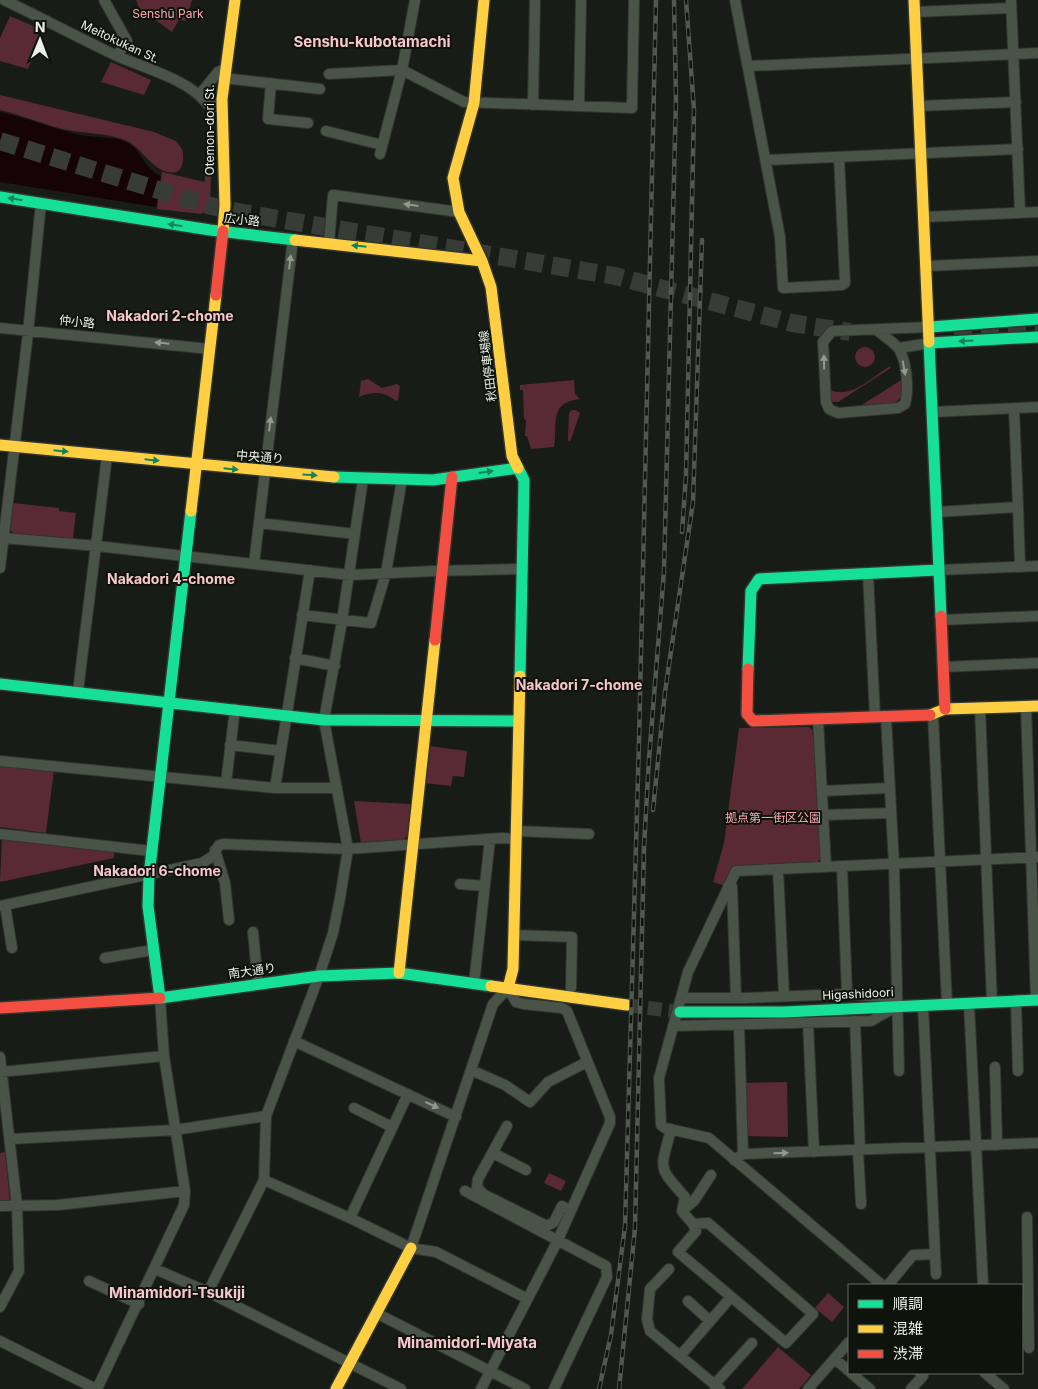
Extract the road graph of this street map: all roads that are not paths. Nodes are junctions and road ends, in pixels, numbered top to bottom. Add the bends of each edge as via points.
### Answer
1 (4, 0) edge
2 (104, 0) edge
3 (235, 0) edge
4 (415, 0) edge
5 (484, 0) edge
6 (535, 0) edge
7 (581, 0) edge
8 (634, 0) edge
9 (735, 0) edge
10 (914, 0) edge
11 (1011, 4) edge
12 (914, 12) junction
13 (1038, 53) edge
14 (1014, 54) junction
15 (117, 56) junction
16 (916, 58) junction
17 (748, 66) junction
18 (402, 70) junction
19 (224, 74) junction
20 (329, 74) dead end
21 (271, 84) junction
22 (320, 89) dead end
23 (200, 94) junction
24 (1016, 102) junction
25 (474, 103) junction
26 (532, 105) junction
27 (579, 106) junction
28 (919, 106) junction
29 (222, 108) junction
30 (308, 123) dead end
31 (326, 131) dead end
32 (1018, 149) junction
33 (921, 153) junction
34 (840, 157) junction
35 (767, 160) junction
36 (0, 197) edge
37 (41, 203) junction
38 (459, 212) junction
39 (1038, 212) edge
40 (1020, 213) junction
41 (924, 217) junction
42 (223, 231) junction
43 (293, 239) junction
44 (329, 243) junction
45 (482, 261) junction
46 (1038, 261) edge
47 (926, 266) junction
48 (1038, 319) edge
49 (930, 327) junction
50 (0, 328) edge
51 (29, 329) junction
52 (877, 330) junction
53 (1038, 337) edge
54 (930, 342) junction
55 (899, 348) junction
56 (210, 349) junction
57 (1038, 407) edge
58 (1014, 408) junction
59 (932, 412) junction
60 (0, 445) edge
61 (15, 446) junction
62 (107, 456) junction
63 (197, 465) junction
64 (518, 468) junction
65 (265, 472) junction
66 (452, 477) junction
67 (363, 478) junction
68 (402, 479) junction
69 (1018, 507) junction
70 (936, 512) junction
71 (259, 524) junction
72 (355, 534) junction
73 (3, 538) junction
74 (97, 546) junction
75 (186, 556) junction
76 (254, 564) junction
77 (1038, 566) edge
78 (1020, 567) junction
79 (0, 568) edge
80 (310, 570) junction
81 (523, 570) junction
82 (938, 570) junction
83 (443, 571) junction
84 (386, 573) junction
85 (868, 574) junction
86 (349, 575) junction
87 (302, 615) junction
88 (1038, 616) edge
89 (941, 620) junction
90 (342, 621) junction
91 (295, 658) junction
92 (1038, 663) edge
93 (335, 666) junction
94 (943, 667) junction
95 (0, 684) edge
96 (78, 691) junction
97 (170, 701) junction
98 (1038, 706) edge
99 (1026, 707) junction
100 (980, 708) junction
101 (235, 709) junction
102 (945, 709) junction
103 (933, 715) junction
104 (286, 716) junction
105 (880, 717) junction
106 (324, 720) junction
107 (426, 720) junction
108 (818, 720) junction
109 (518, 721) junction
110 (230, 745) junction
111 (280, 751) junction
112 (0, 761) edge
113 (161, 776) junction
114 (226, 783) junction
115 (275, 788) junction
116 (336, 788) junction
117 (889, 788) junction
118 (822, 791) junction
119 (890, 813) junction
120 (823, 815) junction
121 (0, 834) edge
122 (589, 834) dead end
123 (516, 835) junction
124 (490, 838) junction
125 (413, 843) junction
126 (348, 849) junction
127 (215, 850) junction
128 (151, 851) junction
129 (1035, 857) edge
130 (987, 859) junction
131 (940, 862) junction
132 (894, 864) junction
133 (826, 867) junction
134 (842, 867) junction
135 (778, 869) junction
136 (149, 876) junction
137 (460, 884) dead end
138 (485, 886) junction
139 (728, 886) junction
140 (2, 905) edge
141 (229, 920) dead end
142 (253, 932) dead end
143 (514, 936) junction
144 (12, 948) dead end
145 (153, 950) junction
146 (105, 958) dead end
147 (399, 973) junction
148 (319, 976) junction
149 (258, 984) junction
150 (474, 984) junction
151 (508, 988) junction
152 (571, 988) dead end
153 (847, 994) junction
154 (784, 996) junction
155 (160, 998) junction
156 (681, 998) junction
157 (736, 998) junction
158 (1016, 1000) junction
159 (1037, 1000) edge
160 (992, 1002) junction
161 (969, 1003) junction
162 (947, 1004) junction
163 (627, 1005) tunnel mouth
164 (923, 1005) junction
165 (899, 1006) junction
166 (0, 1008) edge
167 (680, 1012) tunnel mouth
168 (855, 1021) junction
169 (808, 1023) junction
170 (673, 1026) junction
171 (739, 1026) junction
172 (294, 1041) junction
173 (164, 1056) junction
174 (0, 1057) edge
175 (587, 1062) junction
176 (996, 1067) dead end
177 (471, 1070) junction
178 (900, 1071) dead end
179 (1018, 1071) dead end
180 (1, 1072) edge
181 (408, 1094) junction
182 (354, 1108) dead end
183 (266, 1116) junction
184 (456, 1117) junction
185 (507, 1126) dead end
186 (392, 1127) junction
187 (671, 1129) junction
188 (175, 1130) junction
189 (10, 1139) junction
190 (1038, 1143) edge
191 (974, 1145) junction
192 (997, 1145) junction
193 (928, 1147) junction
194 (859, 1150) junction
195 (814, 1152) junction
196 (493, 1153) junction
197 (739, 1157) junction
198 (526, 1170) dead end
199 (710, 1175) dead end
200 (264, 1180) junction
201 (185, 1191) junction
202 (465, 1192) dead end
203 (861, 1204) dead end
204 (0, 1206) edge
205 (17, 1206) junction
206 (570, 1210) junction
207 (682, 1211) junction
208 (1027, 1217) dead end
209 (350, 1218) junction
210 (693, 1224) junction
211 (557, 1242) junction
212 (411, 1248) junction
213 (935, 1254) junction
214 (155, 1269) junction
215 (669, 1269) dead end
216 (936, 1274) dead end
217 (89, 1281) dead end
218 (881, 1284) edge
219 (889, 1284) edge
220 (983, 1284) edge
221 (1030, 1287) edge
222 (208, 1292) junction
223 (731, 1297) junction
224 (526, 1298) junction
225 (688, 1301) dead end
226 (139, 1304) junction
227 (0, 1307) edge
228 (378, 1314) junction
229 (710, 1321) junction
230 (0, 1341) edge
231 (848, 1343) edge
232 (752, 1344) dead end
233 (1029, 1348) dead end
234 (680, 1356) junction
235 (835, 1359) junction
236 (350, 1362) junction
237 (848, 1370) edge
238 (490, 1372) junction
239 (852, 1374) edge
240 (921, 1374) edge
241 (986, 1374) edge
242 (717, 1387) edge
243 (97, 1389) edge
244 (336, 1389) edge
245 (401, 1389) edge
246 (481, 1389) edge
247 (525, 1389) edge
248 (554, 1389) edge
249 (808, 1389) edge
250 (870, 1389) edge
251 (911, 1389) edge
252 (1004, 1389) edge

1 - 15 street, Meitokukan St.
2 - 15 street via 127,41
3 - 19 street, Otemon-dori St.
4 - 18 street
5 - 25 street, 秋田停車場線
6 - 26 street
7 - 27 street
8 - 27 street via 632,108
9 - 17 street
10 - 12 street
11 - 12 street
11 - 14 street
12 - 16 street
13 - 14 street
14 - 16 street
14 - 24 street
15 - 23 street, Meitokukan St.
16 - 17 street
16 - 28 street
17 - 35 street
18 - 20 street
18 - 25 street via 458,100
18 - 31 street via 381,149
19 - 21 street
19 - 23 street via 218,72
19 - 29 street, Otemon-dori St.
21 - 22 street
21 - 30 street via 268,119
23 - 29 street, Meitokukan St. via 207,104
24 - 28 street
24 - 32 street
25 - 26 street
25 - 38 street, 秋田停車場線 via 453,178
26 - 27 street
28 - 33 street
29 - 42 street, Otemon-dori St.
32 - 33 street
32 - 40 street
33 - 34 street
33 - 41 street
34 - 35 street
34 - 35 street via 845,283 783,288 780,237
37 -> 36 street, 広小路
42 -> 37 street, 広小路
37 - 51 street
38 -> 44 street via 333,195
38 - 45 street, 秋田停車場線
39 - 40 street
40 - 41 street
41 - 47 street
42 - 43 street, 広小路
42 - 56 street, Otemon-dori St.
43 - 44 street, 広小路
65 -> 43 street
45 -> 44 street, 広小路
45 - 64 street, 秋田停車場線 via 494,300 512,456
46 - 47 street
47 - 49 street
48 - 49 street
49 - 52 street
49 - 54 street
50 - 51 street, 仲小路
56 -> 51 street, 仲小路
51 - 61 street
52 - 55 street
55 -> 52 street via 905,366 907,398 904,404 898,408 838,413 829,409 824,342 832,331
53 -> 54 street
54 - 55 street
54 - 59 street
56 - 63 street, Otemon-dori St.
57 - 58 street
58 - 59 street
58 - 69 street
59 - 70 street
60 - 61 street, 中央通り
61 -> 62 street, 中央通り
61 - 73 street
62 -> 63 street, 中央通り
62 - 74 street
63 -> 65 street, 中央通り
63 - 75 street, Otemon-dori St.
66 -> 64 street, 中央通り
64 - 81 street, 秋田停車場線 via 524,480
65 -> 67 street, 中央通り
65 - 71 street
66 - 68 street, 中央通り
66 - 83 street
67 - 68 street, 中央通り
67 - 72 street
68 - 84 street
69 - 70 street
69 - 78 street
70 - 82 street
71 - 72 street
71 - 76 street
72 - 86 street
73 - 74 street
73 - 79 street
74 - 75 street
74 - 96 street
75 - 76 street
75 - 97 street, Otemon-dori St.
76 - 80 street
77 - 78 street
78 - 82 street
80 - 86 street
80 - 87 street
81 - 83 street
81 - 109 street, 秋田停車場線
82 - 85 street
82 - 89 street
83 - 84 street
83 - 107 street
84 - 86 street
84 - 90 street via 371,623
85 - 105 street
85 - 108 street via 759,579 751,591 747,714 753,722
86 - 90 street
87 - 90 street
87 - 91 street
88 - 89 street
89 - 94 street
90 - 93 street
91 - 93 street
91 - 104 street
92 - 94 street
93 - 106 street
94 - 102 street
95 - 96 street
96 - 97 street
97 - 101 street
97 - 113 street, Otemon-dori St.
98 - 99 street
99 - 100 street
99 - 129 street
100 - 102 street
100 - 130 street
101 - 104 street
101 - 110 street
102 - 103 street
103 - 105 street
103 - 131 street
104 - 106 street
104 - 111 street
105 - 108 street
105 - 117 street
106 - 107 street
106 - 116 street
107 - 109 street
107 - 125 street
108 - 118 street
109 - 123 street, 秋田停車場線
110 - 111 street
110 - 114 street
111 - 115 street
112 - 113 street
113 - 114 street
113 - 128 street, Otemon-dori St.
114 - 115 street
115 - 116 street
116 - 126 street
117 - 118 street
117 - 119 street
118 - 120 street
119 - 120 street
119 - 132 street
120 - 133 street
121 - 128 street
122 - 123 street
123 - 124 street
123 - 143 street, 秋田停車場線
124 - 125 street
124 - 138 street
125 - 126 street
125 - 147 street
126 - 127 street via 224,844
126 - 148 street via 333,933
127 - 136 street via 213,856 202,863
127 - 141 street via 225,883
128 - 136 street, Otemon-dori St.
129 - 130 street
129 - 159 street
130 - 131 street
130 - 160 street
131 - 132 street
131 - 162 street
132 - 134 street
132 - 165 street
133 - 134 street
133 - 135 street
134 - 153 street
135 - 139 street via 736,872
135 - 154 street
136 - 140 street
136 - 145 street, Otemon-dori St. via 148,906
137 - 138 street
138 - 150 street
139 - 156 street via 688,972
139 - 157 street via 732,887
140 - 144 street
142 - 149 street
143 - 151 street, 秋田停車場線 via 513,969
143 - 152 street via 572,938
145 - 146 street
145 - 155 street, Otemon-dori St.
147 - 148 street, 南大通り
147 - 150 street, 南大通り
148 - 149 street, 南大通り
148 - 172 street
149 - 155 street, 南大通り
150 - 151 street, 南大通り
151 - 163 street
151 - 175 street via 516,1002 567,1011
151 - 177 street via 493,1004
153 - 154 street
153 - 165 street via 884,997
154 - 157 street
155 - 166 street, 南大通り
155 - 173 street
156 - 157 street
156 - 170 street
158 - 159 street, Higashidoori
158 - 160 street, Higashidoori
158 - 179 street
160 - 161 street, Higashidoori
161 - 162 street, Higashidoori
161 - 191 street
162 - 164 street, Higashidoori
164 - 165 street, Higashidoori
164 - 193 street
165 - 167 street, Higashidoori via 784,1012
165 - 168 street via 871,1021
165 - 178 street
168 - 169 street
168 - 194 street
169 - 171 street
169 - 195 street
170 - 171 street
170 - 187 street via 659,1078 661,1125
171 - 197 street
172 - 181 street
172 - 183 street
173 - 180 street
173 - 188 street
174 - 180 street
175 - 177 street via 548,1082 530,1102 506,1085
175 - 206 street via 610,1123
176 - 192 street
177 - 184 street
180 - 189 street
181 -> 184 street
181 - 186 street
182 - 186 street
183 - 188 street
183 - 200 street
184 - 212 street
185 - 196 street
186 - 209 street
187 - 197 street via 709,1138
187 - 207 street via 662,1167 664,1174 685,1197
188 - 189 street
188 - 201 street
189 - 205 street
190 - 192 street
191 - 192 street
191 - 193 street
191 - 220 street
193 - 194 street
193 - 213 street
194 - 195 street
194 - 203 street
197 -> 195 street
196 - 198 street
196 - 206 street via 477,1187 483,1194 547,1226 554,1222 562,1206
197 - 218 street
199 - 207 street via 694,1201
200 - 209 street
200 - 222 street
201 - 205 street via 58,1205
201 - 214 street via 184,1205
202 - 211 street
204 - 205 street
205 - 227 street via 19,1271
206 - 211 street
207 - 210 street
208 - 221 street
209 - 212 street
210 - 223 street via 696,1231 678,1252
210 - 223 street via 708,1223 812,1314 786,1343
211 - 224 street
211 - 248 street via 606,1266 608,1271
212 - 224 street via 436,1252
212 - 228 street
213 - 216 street
213 - 219 street via 913,1255
214 - 222 street
214 - 226 street
215 - 234 street via 650,1289 647,1319 650,1331
217 - 226 street
221 - 233 street
222 - 236 street
223 - 229 street
224 - 238 street
225 - 229 street
226 - 243 street
228 - 236 street
228 - 238 street
229 - 234 street
230 - 243 street
231 - 235 street
232 - 242 street
234 - 242 street
235 - 237 street
235 - 249 street
236 - 244 street
236 - 245 street
238 - 246 street
238 - 247 street
239 - 250 street
240 - 251 street via 924,1376
241 - 252 street

